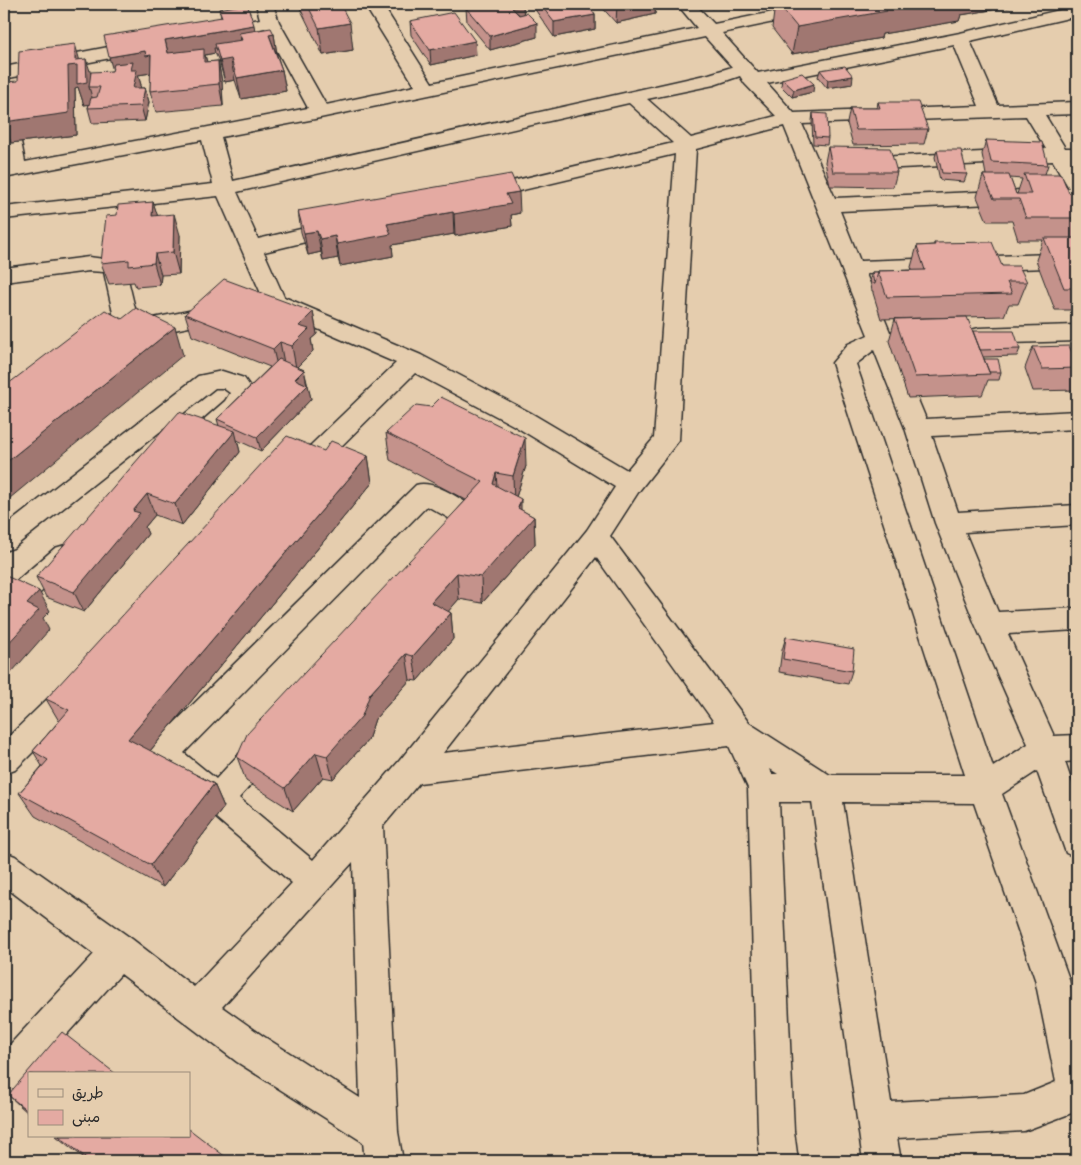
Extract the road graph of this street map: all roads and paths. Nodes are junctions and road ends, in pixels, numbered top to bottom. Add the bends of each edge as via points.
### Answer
1 (263, 4) edge
2 (375, 4) edge
3 (686, 4) edge
4 (836, 4) edge
5 (1077, 11) edge
6 (270, 22) junction
7 (708, 30) junction
8 (204, 35) edge
9 (960, 38) junction
10 (165, 42) edge
11 (4, 74) edge
12 (747, 75) junction
13 (426, 89) junction
14 (633, 96) junction
15 (4, 106) edge
16 (1077, 108) edge
17 (1032, 110) junction
18 (991, 111) junction
19 (320, 112) junction
20 (789, 119) junction
21 (210, 133) junction
22 (686, 144) junction
23 (1068, 154) edge
24 (827, 165) junction
25 (10, 171) edge
26 (1077, 185) edge
27 (225, 189) junction
28 (1077, 194) edge
29 (462, 199) edge
30 (826, 205) junction
31 (4, 213) edge
32 (356, 223) edge
33 (250, 248) junction
34 (1077, 260) edge
35 (852, 268) junction
36 (4, 275) edge
37 (259, 305) junction
38 (1077, 333) edge
39 (960, 337) edge
40 (921, 338) edge
41 (882, 340) junction
42 (413, 361) junction
43 (1077, 420) edge
44 (916, 428) junction
45 (167, 466) edge
46 (630, 484) junction
47 (278, 492) edge
48 (1077, 515) edge
49 (948, 523) junction
50 (85, 537) edge
51 (596, 537) junction
52 (4, 541) edge
53 (4, 608) edge
54 (1077, 619) edge
55 (989, 624) junction
56 (95, 672) edge
57 (738, 732) junction
58 (1077, 748) edge
59 (1045, 749) junction
60 (4, 761) edge
61 (411, 770) junction
62 (764, 788) junction
63 (826, 788) junction
64 (985, 789) junction
65 (218, 799) junction
66 (367, 820) junction
67 (1077, 843) edge
68 (4, 867) edge
69 (315, 882) junction
70 (120, 951) junction
71 (197, 1009) junction
72 (4, 1077) edge
73 (1077, 1093) edge
74 (877, 1121) junction
75 (382, 1147) edge
76 (779, 1161) edge
77 (882, 1161) edge

1 - 6 street
2 - 13 street
3 - 7 street
4 - 7 street
5 - 9 street
6 - 8 street
6 - 19 street
7 - 12 street
7 - 13 street
9 - 12 street
9 - 18 street
10 - 11 street
12 - 14 street
12 - 20 street
13 - 19 street
14 - 22 street
14 - 27 street
15 - 25 street
16 - 17 street
17 - 18 street
17 - 23 street
18 - 20 street
19 - 21 street
20 - 22 street
20 - 24 street
21 - 25 street
21 - 27 street
22 - 29 street
22 - 46 street via 666,440
23 - 24 street
23 - 26 street
24 - 30 street
27 - 31 street
27 - 33 street
28 - 30 street
30 - 35 street
32 - 33 street
33 - 37 street
34 - 35 street
35 - 41 street
36 - 37 street via 89,264 111,266 115,270 121,337
37 - 42 street
38 - 39 street
40 - 41 street
41 - 44 street
41 - 64 street via 860,345 844,363
42 - 46 street via 522,419
42 - 47 street
43 - 44 street
44 - 49 street
45 - 52 street via 234,407 242,392 238,385 221,379 207,382
46 - 51 street
48 - 49 street
49 - 55 street
50 - 53 street
51 - 57 street
51 - 61 street
54 - 55 street
55 - 59 street
56 - 60 street
57 - 61 street
57 - 62 street
57 - 63 street
58 - 59 street
59 - 64 street
59 - 67 street
61 - 66 street
62 - 63 street
62 - 76 street
63 - 64 street
63 - 74 street
64 - 73 street via 1052,979
65 - 65 street via 459,534 472,519 425,492 163,754
65 - 69 street
66 - 69 street
66 - 75 street
68 - 70 street
69 - 71 street
70 - 71 street
70 - 72 street
71 - 75 street
73 - 74 street via 1024,1113
74 - 77 street

